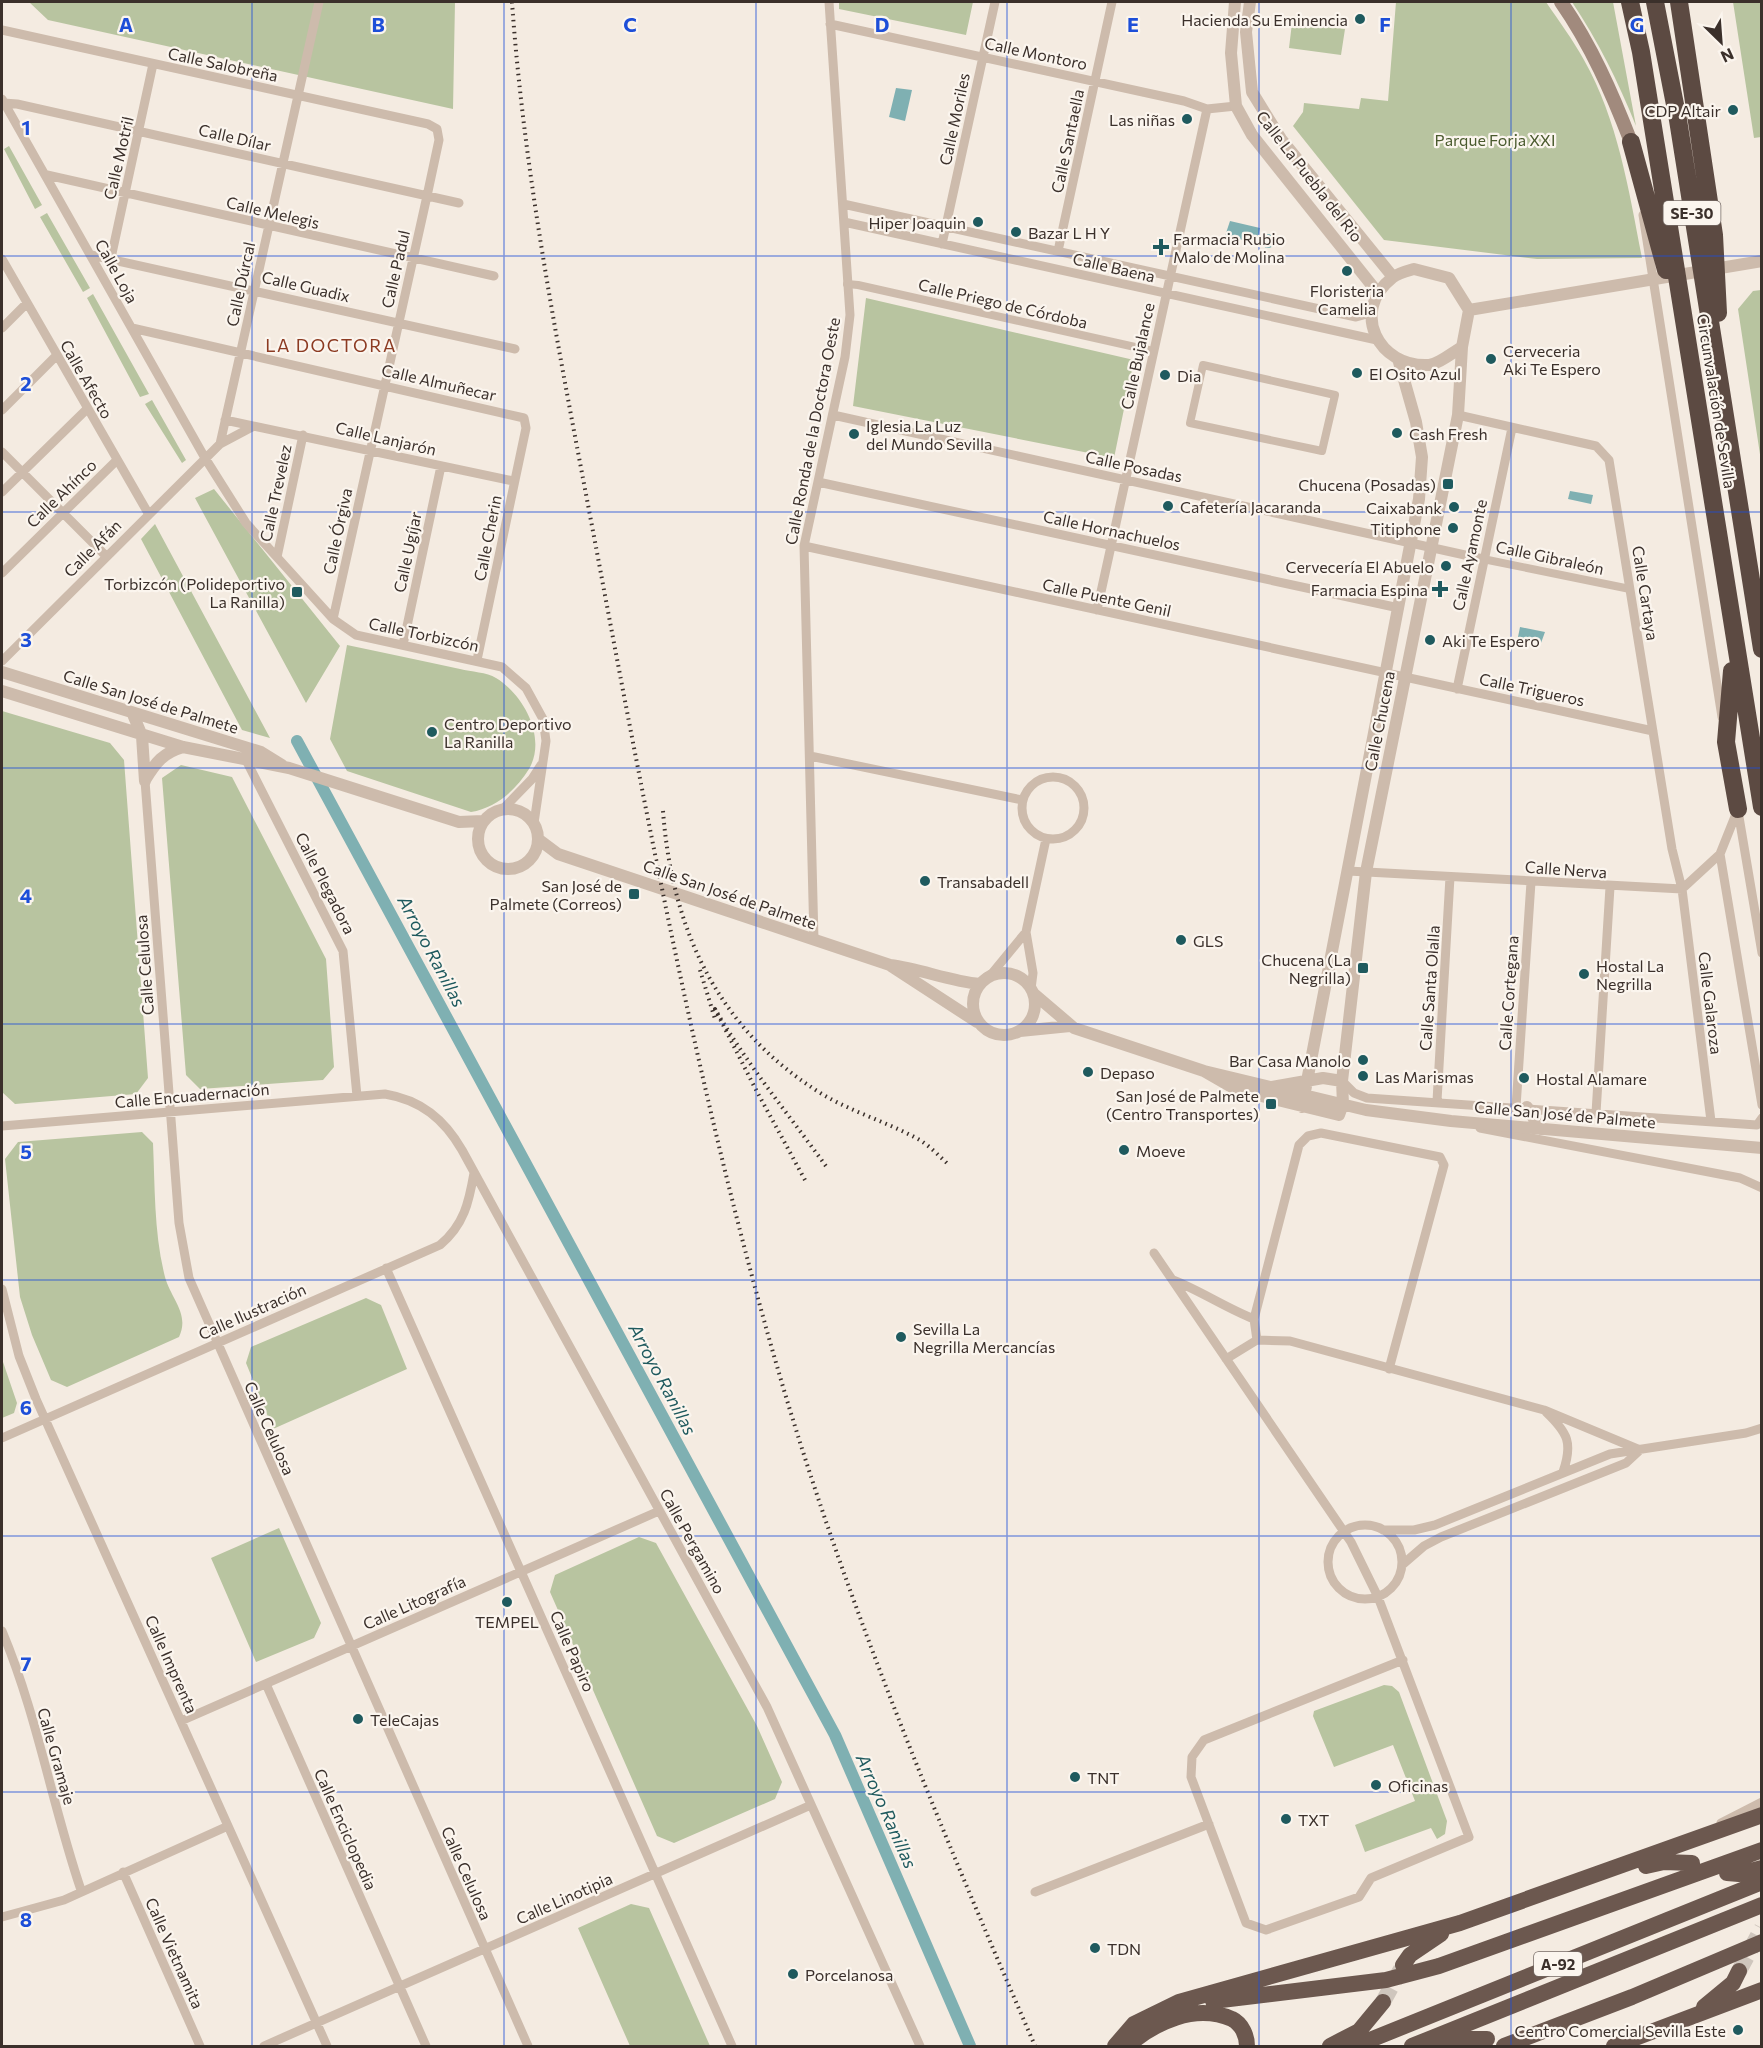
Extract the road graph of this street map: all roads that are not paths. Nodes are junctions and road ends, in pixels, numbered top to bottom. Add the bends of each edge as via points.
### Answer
1 (319, 2) edge
2 (829, 2) edge
3 (995, 2) edge
4 (1112, 2) edge
5 (1235, 2) edge
6 (1250, 2) edge
7 (1561, 2) edge
8 (1630, 2) edge
9 (1655, 2) edge
10 (1678, 2) edge
11 (830, 24) junction
12 (2, 30) edge
13 (982, 57) junction
14 (153, 64) junction
15 (1095, 82) junction
16 (298, 96) junction
17 (3, 101) edge
18 (1236, 106) junction
19 (1207, 109) junction
20 (437, 129) joint
21 (139, 131) junction
22 (1631, 142) junction
23 (282, 163) junction
24 (47, 176) junction
25 (125, 194) junction
26 (427, 196) junction
27 (459, 203) dead end
28 (843, 204) junction
29 (844, 222) junction
30 (268, 226) junction
31 (945, 227) junction
32 (942, 244) junction
33 (1058, 251) junction
34 (91, 255) junction
35 (111, 258) junction
36 (2, 259) edge
37 (412, 259) junction
38 (1761, 261) edge
39 (494, 276) dead end
40 (1170, 276) junction
41 (1393, 277) junction
42 (847, 284) junction
43 (254, 290) junction
44 (1378, 292) junction
45 (1166, 294) junction
46 (27, 303) junction
47 (1469, 310) junction
48 (1371, 313) junction
49 (398, 323) junction
50 (2, 328) edge
51 (132, 328) junction
52 (1377, 340) junction
53 (1462, 347) junction
54 (515, 349) dead end
55 (1153, 351) junction
56 (240, 352) junction
57 (56, 356) junction
58 (1399, 362) junction
59 (1691, 366) junction
60 (386, 386) junction
61 (87, 409) junction
62 (2, 410) edge
63 (1458, 415) junction
64 (833, 416) junction
65 (225, 420) junction
66 (526, 421) joint
67 (1190, 423) joint
68 (1725, 426) junction
69 (252, 428) junction
70 (1512, 428) junction
71 (303, 435) junction
72 (220, 444) junction
73 (370, 450) junction
74 (2, 452) edge
75 (205, 458) junction
76 (117, 460) junction
77 (441, 466) junction
78 (22, 472) junction
79 (1125, 479) junction
80 (513, 481) junction
81 (818, 482) junction
82 (2, 492) edge
83 (62, 512) junction
84 (148, 513) junction
85 (1412, 542) junction
86 (1111, 545) junction
87 (804, 546) junction
88 (1430, 546) junction
89 (105, 555) junction
90 (277, 558) junction
91 (1483, 559) junction
92 (2, 573) edge
93 (1630, 589) junction
94 (1399, 608) junction
95 (1097, 610) junction
96 (333, 619) junction
97 (1734, 635) junction
98 (403, 645) junction
99 (1761, 649) edge
100 (477, 660) junction
101 (2, 661) edge
102 (2, 672) edge
103 (1386, 673) junction
104 (1404, 677) junction
105 (1457, 689) junction
106 (2, 691) edge
107 (132, 712) junction
108 (1653, 731) junction
109 (142, 736) junction
110 (1726, 742) junction
111 (183, 747) junction
112 (810, 756) junction
113 (543, 761) junction
114 (247, 762) junction
115 (289, 769) junction
116 (145, 781) junction
117 (1022, 800) junction
118 (1761, 807) edge
119 (503, 809) junction
120 (1738, 809) junction
121 (483, 821) junction
122 (459, 822) junction
123 (534, 823) junction
124 (478, 838) junction
125 (538, 839) junction
126 (1046, 839) junction
127 (558, 854) junction
128 (1720, 854) junction
129 (533, 856) junction
130 (1348, 871) junction
131 (1366, 872) junction
132 (1450, 877) junction
133 (1531, 882) junction
134 (1610, 887) junction
135 (1682, 889) junction
136 (1026, 932) junction
137 (814, 940) junction
138 (1761, 953) edge
139 (890, 965) junction
140 (984, 980) junction
141 (1032, 991) junction
142 (978, 1023) junction
143 (1070, 1026) junction
144 (1020, 1031) junction
145 (1204, 1071) junction
146 (1308, 1080) junction
147 (1342, 1081) junction
148 (1269, 1088) junction
149 (385, 1094) joint
150 (357, 1096) junction
151 (1437, 1101) junction
152 (1303, 1102) junction
153 (1343, 1104) junction
154 (1761, 1105) edge
155 (1521, 1107) junction
156 (171, 1112) junction
157 (1596, 1113) junction
158 (1451, 1121) junction
159 (1711, 1121) junction
160 (1759, 1121) edge
161 (2, 1126) edge
162 (1540, 1129) junction
163 (1760, 1146) edge
164 (474, 1173) junction
165 (1761, 1188) edge
166 (1154, 1253) dead end
167 (386, 1268) junction
168 (1173, 1280) junction
169 (2, 1289) edge
170 (1254, 1319) junction
171 (1257, 1340) junction
172 (216, 1343) junction
173 (1226, 1359) junction
174 (1389, 1369) junction
175 (1544, 1410) junction
176 (45, 1419) junction
177 (1761, 1428) edge
178 (2, 1438) edge
179 (1640, 1450) junction
180 (1563, 1472) junction
181 (659, 1511) junction
182 (1383, 1530) junction
183 (1344, 1532) junction
184 (1402, 1565) junction
185 (521, 1572) junction
186 (1378, 1597) junction
187 (2, 1631) edge
188 (350, 1647) junction
189 (1403, 1660) junction
190 (266, 1684) junction
191 (181, 1721) junction
192 (1761, 1802) edge
193 (811, 1805) junction
194 (1761, 1815) edge
195 (1209, 1824) junction
196 (228, 1826) junction
197 (1761, 1850) edge
198 (1692, 1863) dead end
199 (1761, 1868) edge
200 (123, 1872) junction
201 (1727, 1873) dead end
202 (655, 1874) junction
203 (1598, 1876) junction
204 (1761, 1882) edge
205 (81, 1890) junction
206 (1035, 1892) dead end
207 (1761, 1905) edge
208 (2, 1917) edge
209 (1460, 1923) junction
210 (1761, 1942) edge
211 (484, 1949) junction
212 (1403, 1965) tunnel mouth
213 (1739, 1971) tunnel mouth
214 (399, 1987) junction
215 (1761, 1990) edge
216 (1383, 2002) tunnel mouth
217 (1691, 2016) junction
218 (316, 2023) junction
219 (1487, 2039) dead end
220 (200, 2046) edge
221 (264, 2046) edge
222 (327, 2046) edge
223 (426, 2046) edge
224 (528, 2046) edge
225 (732, 2046) edge
226 (920, 2046) edge
227 (1115, 2046) edge
228 (1120, 2046) edge
229 (1127, 2046) edge
230 (1247, 2046) edge
231 (1330, 2046) edge
232 (1355, 2046) edge
233 (1412, 2046) edge
234 (1434, 2046) edge
235 (1504, 2046) edge
236 (1614, 2046) edge

1 - 16 street, Calle Dúrcal
2 - 11 street, Calle Ronda de la Doctora Oeste
3 - 13 street, Calle Moriles
4 - 15 street, Calle Santaella
5 - 18 street, Calle La Puebla del Rio via 1231,53
6 - 41 street, Calle La Puebla del Rio via 1246,32 1252,92 1281,139
7 - 22 main road via 1608,83
8 - 59 highway, Circunvalación de Sevilla / SE-30
9 - 68 highway, Circunvalación de Sevilla / SE-30 via 1678,120
10 - 68 highway via 1714,235
11 - 13 street, Calle Montoro
11 - 28 street, Calle Ronda de la Doctora Oeste
12 - 14 street, Calle Salobreña
13 - 15 street, Calle Montoro
13 - 31 street, Calle Moriles
14 - 16 street, Calle Salobreña
14 - 21 street, Calle Motril
15 - 19 street, Calle Montoro
15 - 33 street, Calle Santaella
16 - 20 street, Calle Salobreña
16 - 23 street, Calle Dúrcal
17 - 21 street, Calle Dílar
17 - 24 street, Calle Loja
18 - 19 street, Calle Montoro
18 - 44 street, Calle La Puebla del Rio via 1252,135
19 - 40 street, Calle Bujalance
20 - 26 street, Calle Padul via 439,140
21 - 23 street, Calle Dílar
21 - 25 street, Calle Motril
22 - 59 highway
22 - 110 street
23 - 26 street, Calle Dílar
23 - 30 street, Calle Dúrcal
24 - 25 street, Calle Melegis
24 - 34 street, Calle Loja
25 - 30 street, Calle Melegis
25 - 35 street, Calle Motril
26 - 27 street, Calle Dílar
26 - 37 street, Calle Padul
28 - 29 street, Calle Ronda de la Doctora Oeste
28 - 31 street, Calle Baena
29 - 32 street, Calle Baena
29 - 42 street, Calle Ronda de la Doctora Oeste
30 - 37 street, Calle Melegis
30 - 43 street, Calle Dúrcal
31 - 32 street, Calle Moriles
31 - 33 street, Calle Baena
32 - 45 street, Calle Baena
33 - 40 street, Calle Baena
34 - 35 street, Calle Guadix
34 - 51 street, Calle Loja
35 - 43 street, Calle Guadix
36 - 46 street, Calle Afecto
37 - 39 street, Calle Melegis
37 - 49 street, Calle Padul
38 - 47 street
40 - 45 street, Calle Bujalance
40 - 48 street, Calle Baena via 1356,317
41 - 44 street
41 - 47 street via 1413,269 1449,278
42 - 55 street, Calle Priego de Córdoba
42 - 64 street, Calle Ronda de la Doctora Oeste via 848,336
43 - 49 street, Calle Guadix
43 - 56 street, Calle Dúrcal
44 - 48 street
45 - 52 street, Calle Baena
45 - 55 street, Calle Bujalance
46 - 50 street
46 - 57 street, Calle Afecto
47 - 53 street
48 - 52 street
49 - 54 street, Calle Guadix
49 - 60 street, Calle Padul
51 - 56 street, Calle Almuñecar
51 - 75 street, Calle Loja
52 - 58 street
53 - 58 street via 1431,365
53 - 63 street, Calle Chucena
55 - 79 street, Calle Bujalance
56 - 60 street, Calle Almuñecar
56 - 65 street, Calle Dúrcal
57 - 61 street, Calle Afecto
57 - 62 street
58 - 85 street, Calle Chucena via 1422,457
59 - 97 highway, Circunvalación de Sevilla / SE-30
60 - 66 street, Calle Almuñecar via 521,416
60 - 73 street, Calle Padul
61 - 76 street, Calle Afecto
61 - 78 street
63 - 70 street, Calle Cartaya
63 - 88 street, Calle Chucena
64 - 79 street, Calle Posadas
64 - 81 street, Calle Ronda de la Doctora Oeste
65 - 69 street, Calle Lanjarón
65 - 72 street, Calle Dúrcal
66 - 80 street, Calle Cherin
67 - 67 street via 1203,365 1335,395 1322,451
68 - 99 highway, Circunvalación de Sevilla / SE-30
69 - 71 street, Calle Lanjarón
69 - 72 street
70 - 91 street, Calle Ayamonte
70 - 93 street, Calle Cartaya via 1596,446 1610,459
71 - 73 street, Calle Lanjarón
71 - 90 street, Calle Trevelez
72 - 75 street
73 - 77 street, Calle Lanjarón
73 - 96 street, Calle Órgiva
74 - 78 street
75 - 84 street, Calle Afán
75 - 90 street, Calle Torbizcón via 246,524
76 - 83 street, Calle Ahínco
76 - 84 street, Calle Afecto
77 - 80 street, Calle Lanjarón
77 - 98 street, Calle Ugíjar
78 - 82 street
78 - 83 street
79 - 85 street, Calle Posadas
79 - 86 street, Calle Bujalance
80 - 100 street, Calle Cherin
81 - 86 street, Calle Hornachuelos
81 - 87 street, Calle Ronda de la Doctora Oeste
83 - 89 street
83 - 92 street, Calle Ahínco
84 - 89 street, Calle Afán
85 - 88 street, Calle Posadas
85 - 94 street, Calle Chucena
86 - 94 street, Calle Hornachuelos
86 - 95 street, Calle Bujalance
87 - 95 street, Calle Puente Genil
87 - 112 street, Calle Ronda de la Doctora Oeste
88 - 91 street, Calle Gibraleón
88 - 104 street, Calle Chucena
89 - 101 street, Calle Afán
90 - 96 street, Calle Torbizcón
91 - 93 street, Calle Gibraleón
91 - 105 street, Calle Ayamonte
93 - 108 street, Calle Cartaya
94 - 103 street, Calle Chucena
95 - 103 street, Calle Puente Genil
96 - 98 street, Calle Torbizcón via 356,635
97 - 110 highway
97 - 118 highway, Circunvalación de Sevilla / SE-30
98 - 100 street, Calle Torbizcón
100 - 113 street, Calle Torbizcón via 502,667 526,688 545,729
102 - 107 street, Calle San José de Palmete
103 - 104 street, Calle Puente Genil
103 - 130 street, Calle Chucena
104 - 105 street, Calle Trigueros
104 - 131 street, Calle Chucena
105 - 108 street, Calle Trigueros
106 - 109 street, Calle San José de Palmete
107 - 109 street
107 - 115 street, Calle San José de Palmete via 261,752
108 - 135 street, Calle Cartaya
109 - 111 street, Calle San José de Palmete
109 - 116 street
110 - 120 highway
111 - 114 street, Calle San José de Palmete
111 - 116 street via 156,762
112 - 117 street
112 - 137 street, Calle Ronda de la Doctora Oeste
113 - 119 street via 532,779
113 - 123 street, Calle Torbizcón
114 - 115 street, Calle San José de Palmete
114 - 150 street, Calle Plegadora via 343,951
115 - 122 street, Calle San José de Palmete
116 - 156 street, Calle Celulosa
117 - 126 street via 1023,820 1028,829
117 - 126 street via 1034,783 1043,778 1064,779 1078,790 1084,807 1080,825 1065,837
119 - 121 street
119 - 123 street via 521,811
120 - 128 street
120 - 138 street
121 - 122 street, Calle San José de Palmete
121 - 124 street
122 - 124 street, Calle San José de Palmete
123 - 125 street
124 - 129 street via 483,856 499,868 518,867
125 - 127 street, Calle San José de Palmete
125 - 129 street
126 - 136 street
127 - 129 street, Calle San José de Palmete
127 - 137 street, Calle San José de Palmete
128 - 135 street
128 - 154 street
130 - 131 street, Calle Nerva
130 - 146 street, Calle Chucena
131 - 132 street, Calle Nerva
131 - 147 street, Calle Chucena
132 - 133 street, Calle Nerva
132 - 151 street, Calle Santa Olalla
133 - 134 street, Calle Nerva
133 - 155 street, Calle Cortegana
134 - 135 street, Calle Nerva
134 - 157 street
135 - 159 street, Calle Galaroza
136 - 140 street
136 - 141 street
137 - 139 street, Calle San José de Palmete
139 - 140 street, Calle San José de Palmete via 956,981
139 - 142 street, Calle San José de Palmete
140 - 141 street via 1001,973 1012,974
140 - 142 street via 972,1004
141 - 143 street
141 - 144 street via 1032,1016
142 - 144 street via 995,1035
143 - 144 street
143 - 145 street
145 - 148 street
145 - 152 street via 1237,1090
146 - 147 street
146 - 148 street
146 - 152 street, Calle Chucena
147 - 151 street, Calle San José de Palmete via 1354,1093 1367,1098
147 - 153 street, Calle Chucena
148 - 152 street
149 - 150 street, Calle Encuadernación
149 - 164 street, Calle Pergamino via 402,1097 439,1118 450,1129
150 - 156 street, Calle Encuadernación
151 - 155 street, Calle San José de Palmete
152 - 153 street, Calle San José de Palmete
153 - 158 street, Calle San José de Palmete
155 - 157 street, Calle San José de Palmete
155 - 162 street
156 - 161 street, Calle Encuadernación
156 - 172 street, Calle Celulosa via 179,1223 189,1278
157 - 159 street, Calle San José de Palmete
158 - 162 street, Calle San José de Palmete
158 - 165 street via 1740,1178
159 - 160 street, Calle San José de Palmete
162 - 163 street, Calle San José de Palmete
164 - 167 street, Calle Ilustración via 470,1201 451,1235 440,1245
164 - 181 street, Calle Pergamino
166 - 168 street
167 - 172 street, Calle Ilustración
167 - 185 street, Calle Papiro
168 - 170 street
168 - 173 street
169 - 176 street, Calle Imprenta via 19,1356
170 - 171 street
170 - 174 street via 1299,1145 1308,1136 1321,1133 1440,1157 1444,1165
171 - 173 street
171 - 174 street via 1290,1341
172 - 176 street, Calle Ilustración
172 - 188 street, Calle Celulosa
173 - 183 street
174 - 175 street
175 - 179 street
175 - 180 street via 1565,1434 1570,1448
176 - 178 street, Calle Ilustración
176 - 191 street, Calle Imprenta
177 - 179 street
179 - 180 street via 1610,1454
179 - 184 street via 1626,1463 1441,1537
180 - 182 street via 1436,1525
181 - 185 street, Calle Litografía
181 - 193 street, Calle Pergamino via 767,1707
182 - 183 street via 1361,1526
182 - 184 street via 1398,1545
183 - 186 street
183 - 186 street via 1329,1554 1331,1577 1351,1596
184 - 186 street via 1394,1586
185 - 188 street, Calle Litografía
185 - 202 street, Calle Papiro
186 - 189 street
187 - 205 street, Calle Gramaje
188 - 190 street, Calle Litografía
188 - 211 street, Calle Celulosa
189 - 195 street via 1204,1740 1192,1757 1191,1777
189 - 195 street via 1469,1837 1371,1878 1359,1897 1266,1930 1246,1923
190 - 191 street, Calle Litografía
190 - 214 street, Calle Enciclopedia
191 - 196 street, Calle Imprenta
192 - 203 street
193 - 202 street, Calle Linotipia
193 - 226 street, Calle Pergamino
194 - 203 highway
195 - 206 street
196 - 200 street
196 - 218 street, Calle Imprenta
197 - 228 highway via 1439,1966 1386,1980 1205,2002 1178,2010 1142,2026
198 - 203 highway via 1664,1862
199 - 201 highway
200 - 205 street
200 - 220 street, Calle Vietnamita
202 - 211 street, Calle Linotipia
202 - 225 street, Calle Papiro
203 - 209 highway
204 - 232 highway, A-92
205 - 208 street via 64,1900
207 - 233 highway, A-92
209 - 212 highway via 1421,1946
209 - 227 highway via 1179,2002 1134,2024
210 - 235 highway
211 - 214 street, Calle Linotipia
211 - 224 street, Calle Celulosa
213 - 217 highway via 1733,1983
214 - 218 street, Calle Linotipia
214 - 223 street, Calle Enciclopedia
215 - 217 highway
216 - 231 highway via 1359,2031
217 - 236 highway
218 - 221 street, Calle Linotipia
218 - 222 street, Calle Imprenta
219 - 234 highway
229 - 230 highway via 1145,2031 1198,2013 1221,2015 1237,2022

